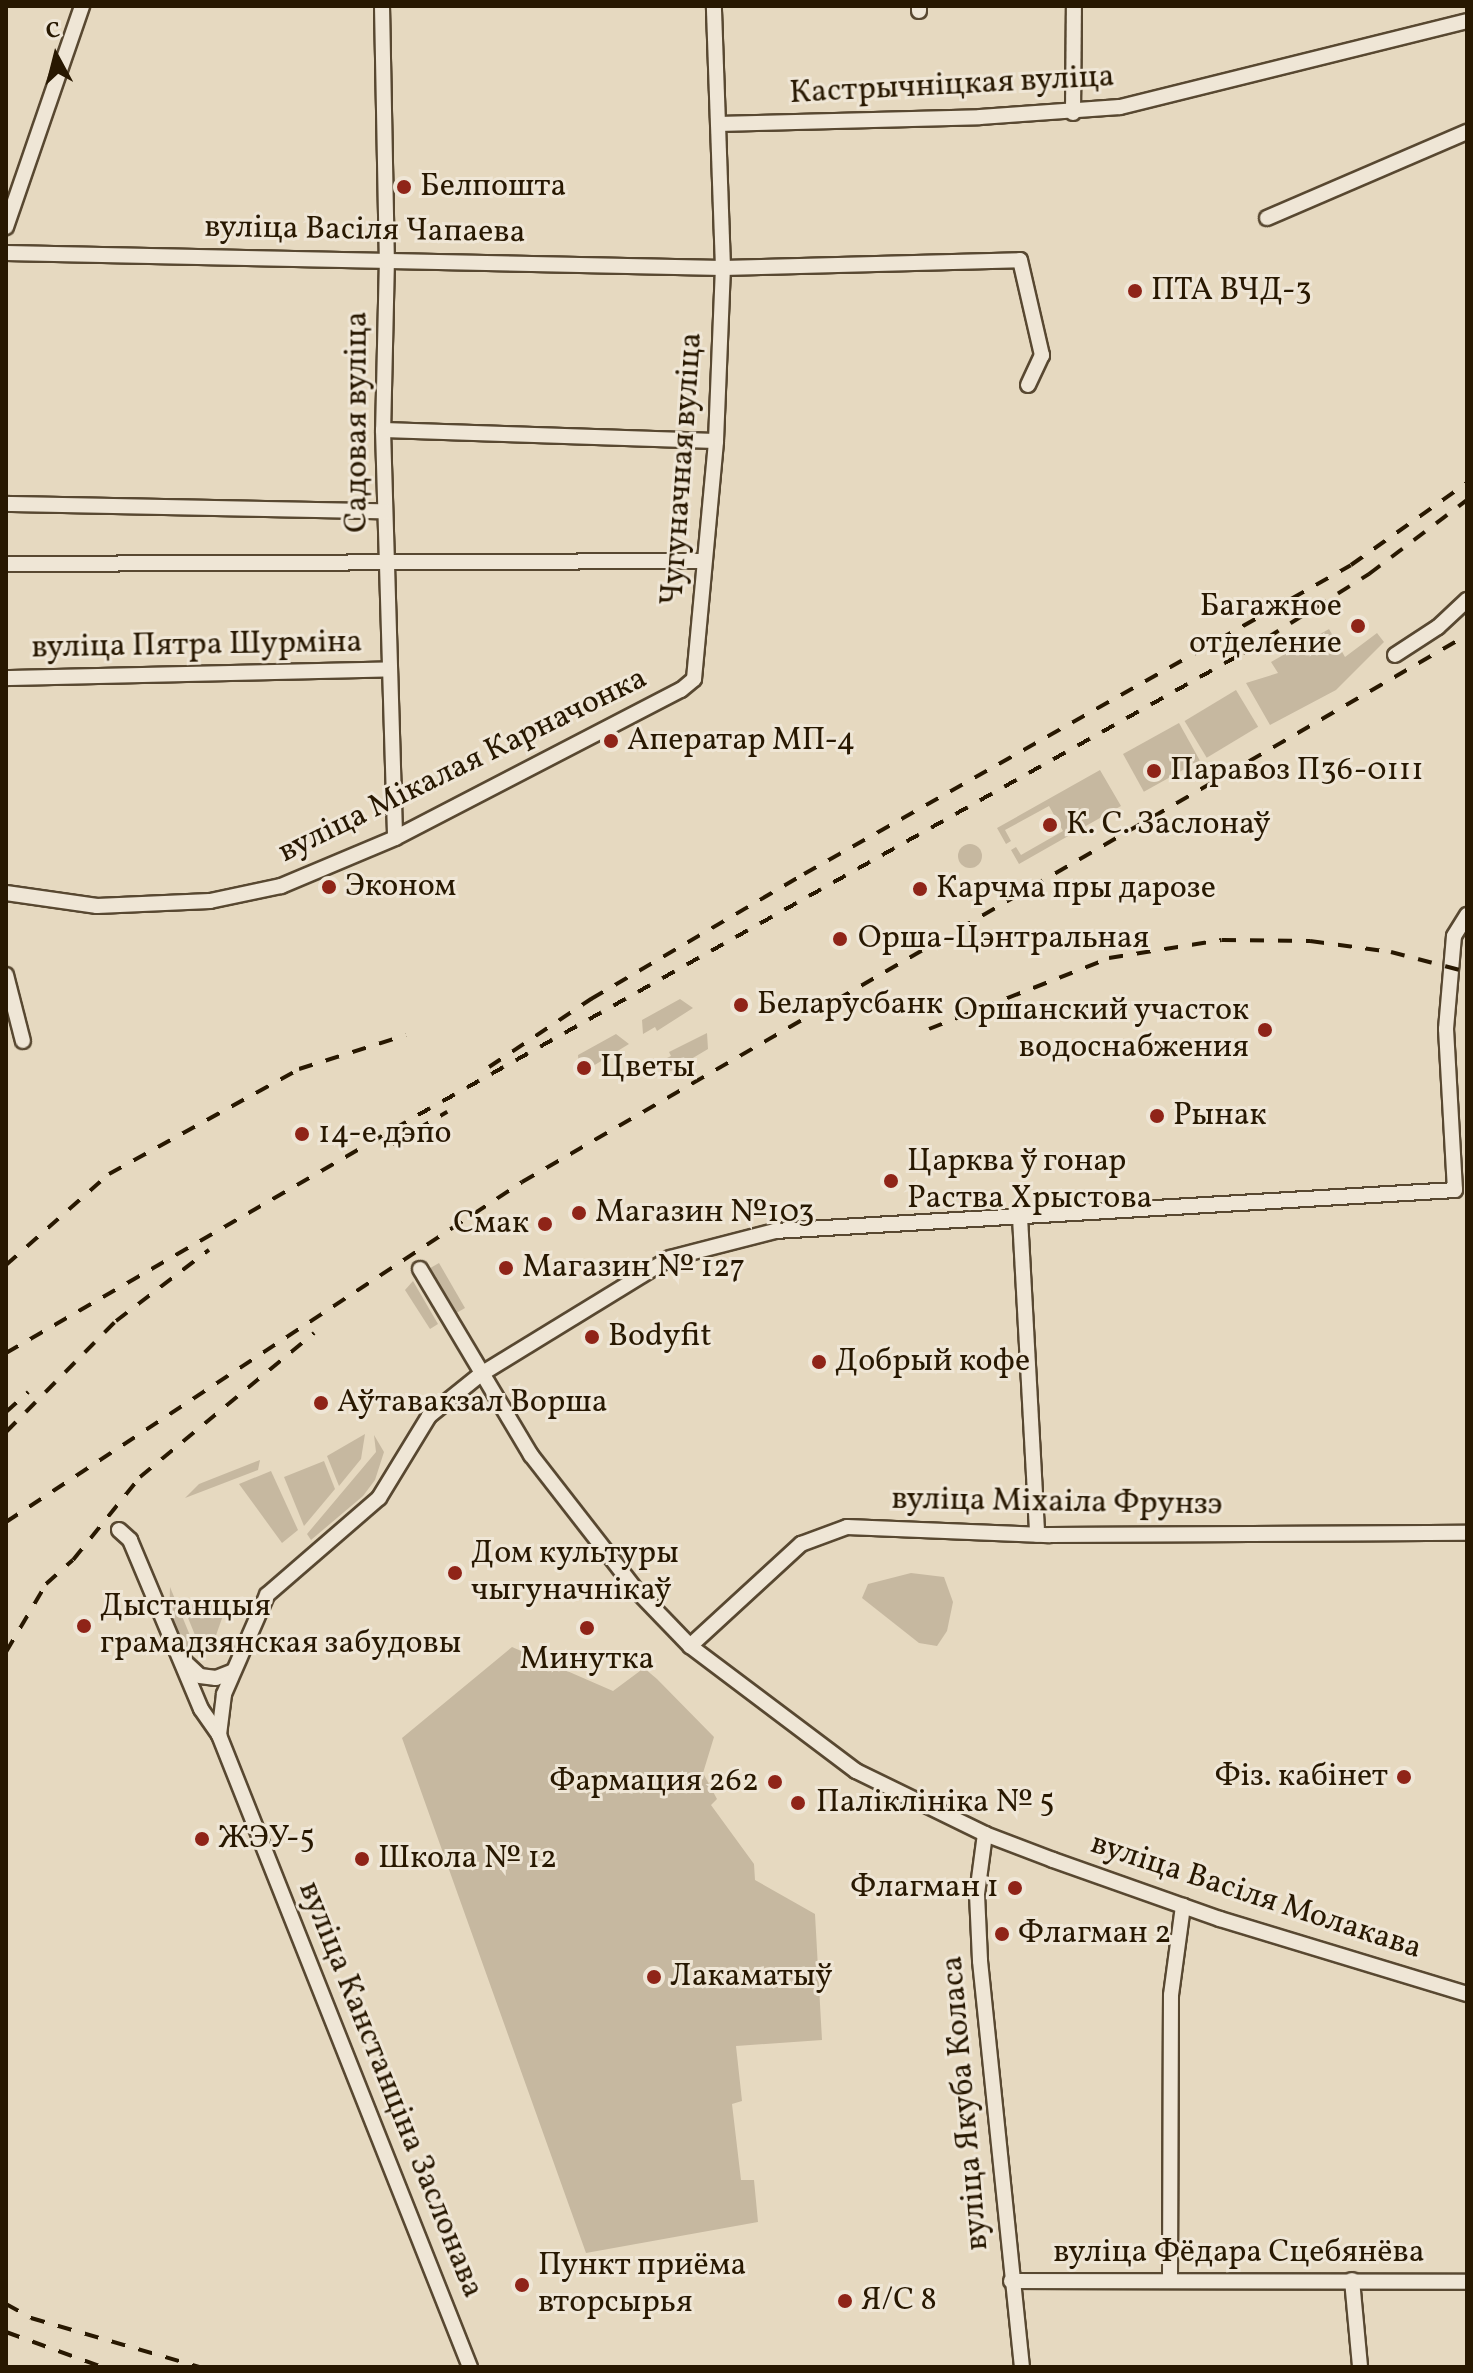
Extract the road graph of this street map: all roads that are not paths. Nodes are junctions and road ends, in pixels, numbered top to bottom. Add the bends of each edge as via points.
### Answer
1 (82, 6) edge
2 (382, 6) edge
3 (714, 6) edge
4 (1074, 6) edge
5 (1467, 21) edge
6 (1073, 113) junction
7 (718, 124) junction
8 (1467, 132) edge
9 (1267, 218) dead end
10 (6, 227) edge
11 (6, 253) edge
12 (387, 258) junction
13 (723, 268) junction
14 (1028, 385) dead end
15 (383, 430) junction
16 (716, 441) junction
17 (6, 504) edge
18 (385, 511) junction
19 (385, 560) junction
20 (704, 561) junction
21 (6, 564) edge
22 (1467, 600) edge
23 (1395, 655) dead end
24 (389, 669) junction
25 (697, 672) joint
26 (6, 678) edge
27 (395, 838) junction
28 (6, 893) edge
29 (1467, 915) edge
30 (6, 975) edge
31 (23, 1041) dead end
32 (1461, 1194) edge
33 (1020, 1217) junction
34 (420, 1269) dead end
35 (481, 1374) junction
36 (119, 1530) dead end
37 (1467, 1533) edge
38 (1037, 1535) junction
39 (690, 1646) junction
40 (181, 1658) junction
41 (232, 1672) junction
42 (219, 1735) junction
43 (985, 1834) junction
44 (1183, 1906) junction
45 (1467, 1994) edge
46 (1170, 2279) junction
47 (1352, 2280) junction
48 (1011, 2281) junction
49 (1467, 2282) edge
50 (470, 2367) edge
51 (1022, 2367) edge
52 (1360, 2367) edge

1 - 10 street
2 - 12 street, Садовая вуліца
3 - 7 street, Чугуначная вуліца
4 - 6 street
5 - 6 street, Кастрычніцкая вуліца via 1120,107
6 - 7 street, Кастрычніцкая вуліца
7 - 13 street, Чугуначная вуліца
8 - 9 street
11 - 12 street, вуліца Васіля Чапаева
12 - 13 street, вуліца Васіля Чапаева
12 - 15 street, Садовая вуліца
13 - 14 street via 1020,260 1042,355
13 - 16 street, Чугуначная вуліца
15 - 16 street
15 - 18 street, Садовая вуліца
16 - 20 street, Чугуначная вуліца
17 - 18 street
18 - 19 street, Садовая вуліца
19 - 20 street
19 - 21 street
19 - 24 street, Садовая вуліца
20 - 25 street, Чугуначная вуліца
22 - 23 street
24 - 26 street, вуліца Пятра Шурміна
24 - 27 street, Садовая вуліца
25 - 27 street, вуліца Мікалая Карначонка via 681,690
27 - 28 street, вуліца Мікалая Карначонка via 244,897 97,906
29 - 32 street via 1454,936 1446,1029
30 - 31 street
32 - 33 street
33 - 35 street via 775,1231 687,1252
33 - 38 street
34 - 35 street, вуліца Васіля Молакава
35 - 39 street, вуліца Васіля Молакава via 531,1455 594,1539
35 - 41 street via 429,1416 379,1498 267,1595
36 - 40 street, вуліца Канстанціна Заслонава via 130,1540
37 - 38 street, вуліца Міхаіла Фрунзэ
38 - 39 street, вуліца Міхаіла Фрунзэ via 883,1527 825,1532 770,1568
39 - 43 street, вуліца Васіля Молакава via 856,1771
40 - 41 street via 200,1676
40 - 42 street, вуліца Канстанціна Заслонава via 201,1709
41 - 42 street
42 - 50 street, вуліца Канстанціна Заслонава
43 - 44 street, вуліца Васіля Молакава
43 - 48 street, вуліца Якуба Коласа via 977,1894
44 - 45 street, вуліца Васіля Молакава
44 - 46 street via 1171,1995
46 - 47 street, вуліца Фёдара Сцебянёва
46 - 48 street, вуліца Фёдара Сцебянёва
47 - 49 street, вуліца Фёдара Сцебянёва
47 - 52 street
48 - 51 street, вуліца Якуба Коласа

